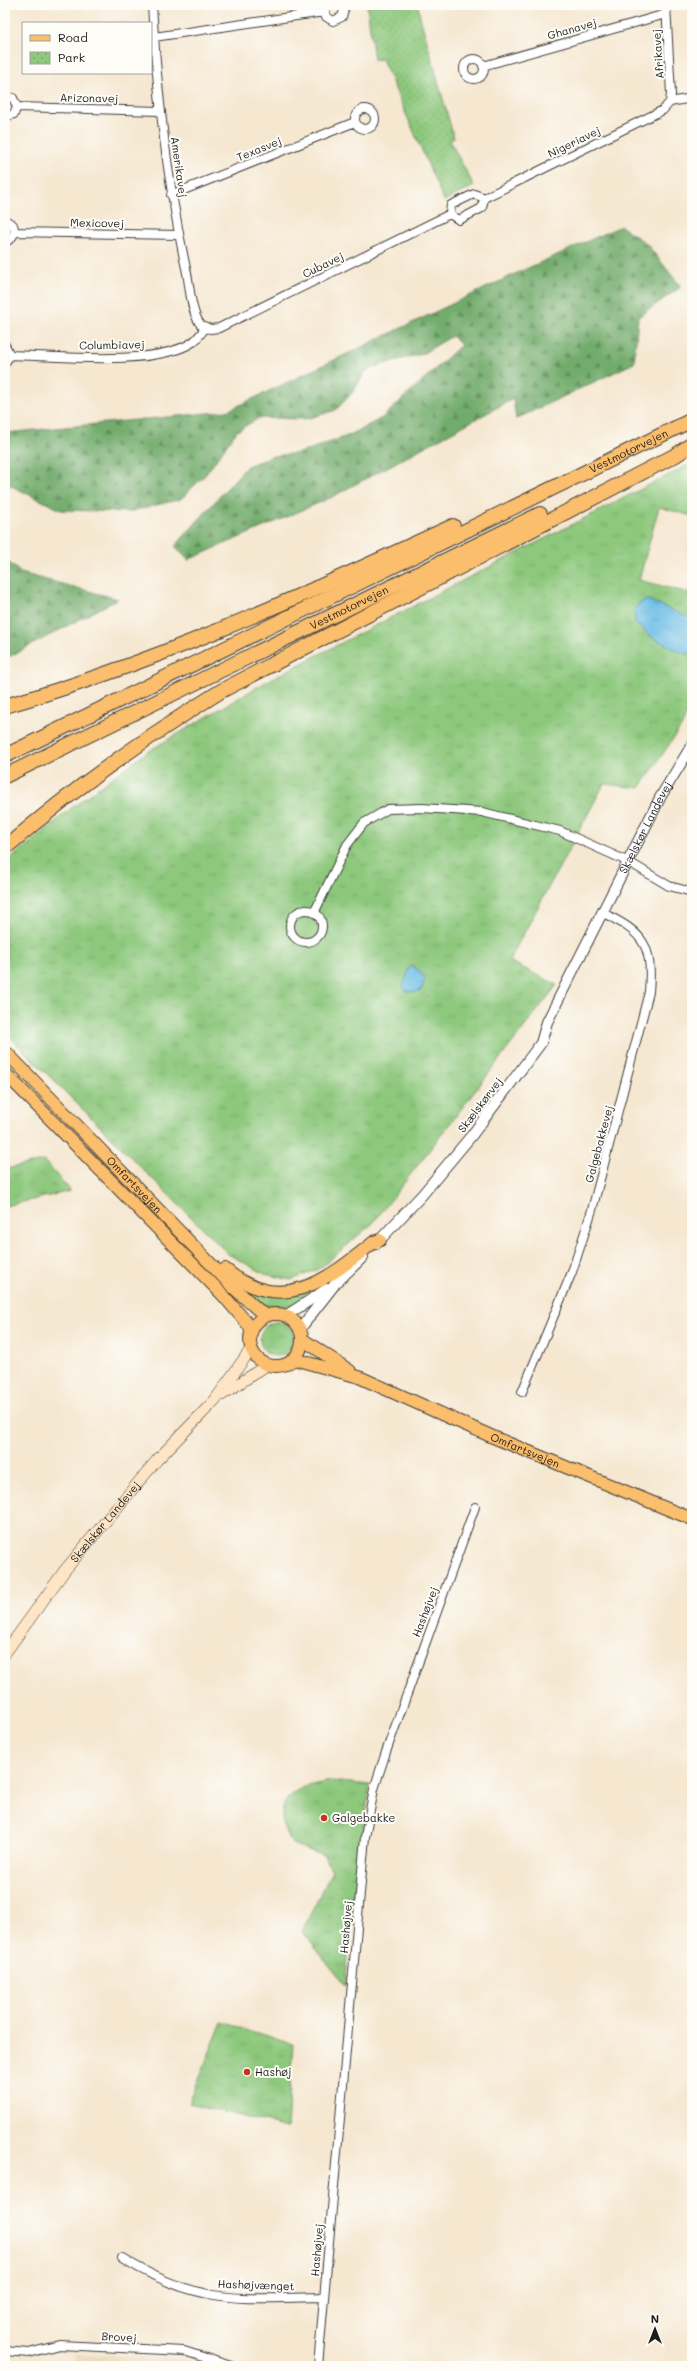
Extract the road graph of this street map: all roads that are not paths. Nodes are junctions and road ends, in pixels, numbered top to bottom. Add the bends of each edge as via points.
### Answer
1 (152, 5) edge
2 (342, 5) edge
3 (666, 5) edge
4 (325, 9) edge
5 (666, 14) junction
6 (154, 37) junction
7 (484, 66) dead end
8 (5, 96) edge
9 (692, 98) edge
10 (670, 102) junction
11 (17, 107) junction
12 (160, 111) junction
13 (5, 117) edge
14 (355, 122) dead end
15 (171, 195) junction
16 (484, 198) junction
17 (450, 214) junction
18 (5, 220) edge
19 (14, 232) junction
20 (178, 236) junction
21 (5, 242) edge
22 (205, 328) junction
23 (5, 345) edge
24 (10, 355) junction
25 (5, 364) edge
26 (692, 420) edge
27 (692, 439) edge
28 (692, 444) edge
29 (569, 480) junction
30 (5, 706) edge
31 (692, 745) edge
32 (5, 756) edge
33 (5, 776) edge
34 (5, 848) edge
35 (629, 862) junction
36 (692, 892) edge
37 (314, 913) dead end
38 (603, 913) junction
39 (5, 1052) edge
40 (5, 1072) edge
41 (178, 1229) junction
42 (380, 1240) junction
43 (335, 1284) junction
44 (287, 1315) junction
45 (265, 1316) junction
46 (252, 1329) junction
47 (301, 1334) junction
48 (251, 1349) junction
49 (294, 1359) junction
50 (267, 1364) junction
51 (359, 1377) junction
52 (522, 1392) dead end
53 (215, 1400) junction
54 (475, 1507) dead end
55 (692, 1519) edge
56 (5, 1653) edge
57 (122, 2258) dead end
58 (324, 2297) junction
59 (5, 2352) edge
60 (231, 2366) edge
61 (318, 2366) edge

1 - 6 street, Amerikavej
2 - 4 street via 344,14 337,21 330,20
3 - 5 street, Afrikavej
4 - 6 street
5 - 7 street, Ghanavej
5 - 10 street, Afrikavej
6 - 12 street, Amerikavej
8 - 11 street via 13,98
9 - 10 street
10 - 16 street, Nigeriavej via 663,110
11 - 12 street, Arizonavej
11 - 13 street via 14,114
12 - 15 street, Amerikavej
14 - 15 street, Texasvej
15 - 20 street, Amerikavej
16 - 17 street, Cubavej via 474,194 463,199 451,205
16 - 17 street via 482,208 471,215 459,220
17 - 22 street, Cubavej via 219,328
18 - 19 street via 13,225
19 - 20 street, Mexicovej
19 - 21 street via 12,238
20 - 22 street, Amerikavej via 198,322
22 - 24 street, Columbiavej via 194,341 175,350 148,356
23 - 24 street
24 - 25 street
26 - 29 highway, Vestmotorvejen
27 - 33 highway, Vestmotorvejen
28 - 34 highway via 676,455 221,691 91,776
29 - 30 highway via 523,494 150,659 62,690
29 - 32 highway, Vestmotorvejen
31 - 35 street, Skælskør Landevej via 661,796
35 - 36 street via 669,886
35 - 37 street via 560,831 482,812 422,808 388,809 364,823 347,844
35 - 38 street, Skælskør Landevej
38 - 42 street, Skælskørvej via 547,1022 541,1043 472,1135 422,1196
38 - 52 street, Galgebakkevej via 637,933 651,970 649,992 592,1210 572,1272
39 - 41 main road, Omfartsvejen
40 - 46 main road, Omfartsvejen via 223,1295
41 - 42 main road via 242,1282 272,1292 311,1286
41 - 45 main road, Omfartsvejen via 233,1287
42 - 43 street, Skælskørvej
43 - 44 street, Skælskørvej
43 - 47 street, Skælskørvej
44 - 45 main road
44 - 47 main road
45 - 46 main road
46 - 48 main road
47 - 49 main road via 302,1347
47 - 51 main road, Omfartsvejen
48 - 50 main road via 255,1356
48 - 53 main road, Skælskør Landevej
49 - 50 main road via 281,1366
49 - 51 main road, Omfartsvejen
50 - 53 main road, Skælskør Landevej
51 - 55 main road, Omfartsvejen via 493,1437
53 - 56 main road, Skælskør Landevej via 157,1460 110,1515 65,1570
54 - 58 street, Hashøjvej via 410,1682 374,1789 365,1837
57 - 58 street, Hashøjvænget via 147,2273 205,2293 234,2297
58 - 61 street, Hashøjvej
59 - 60 street, Brovej via 29,2352 59,2345 184,2351

